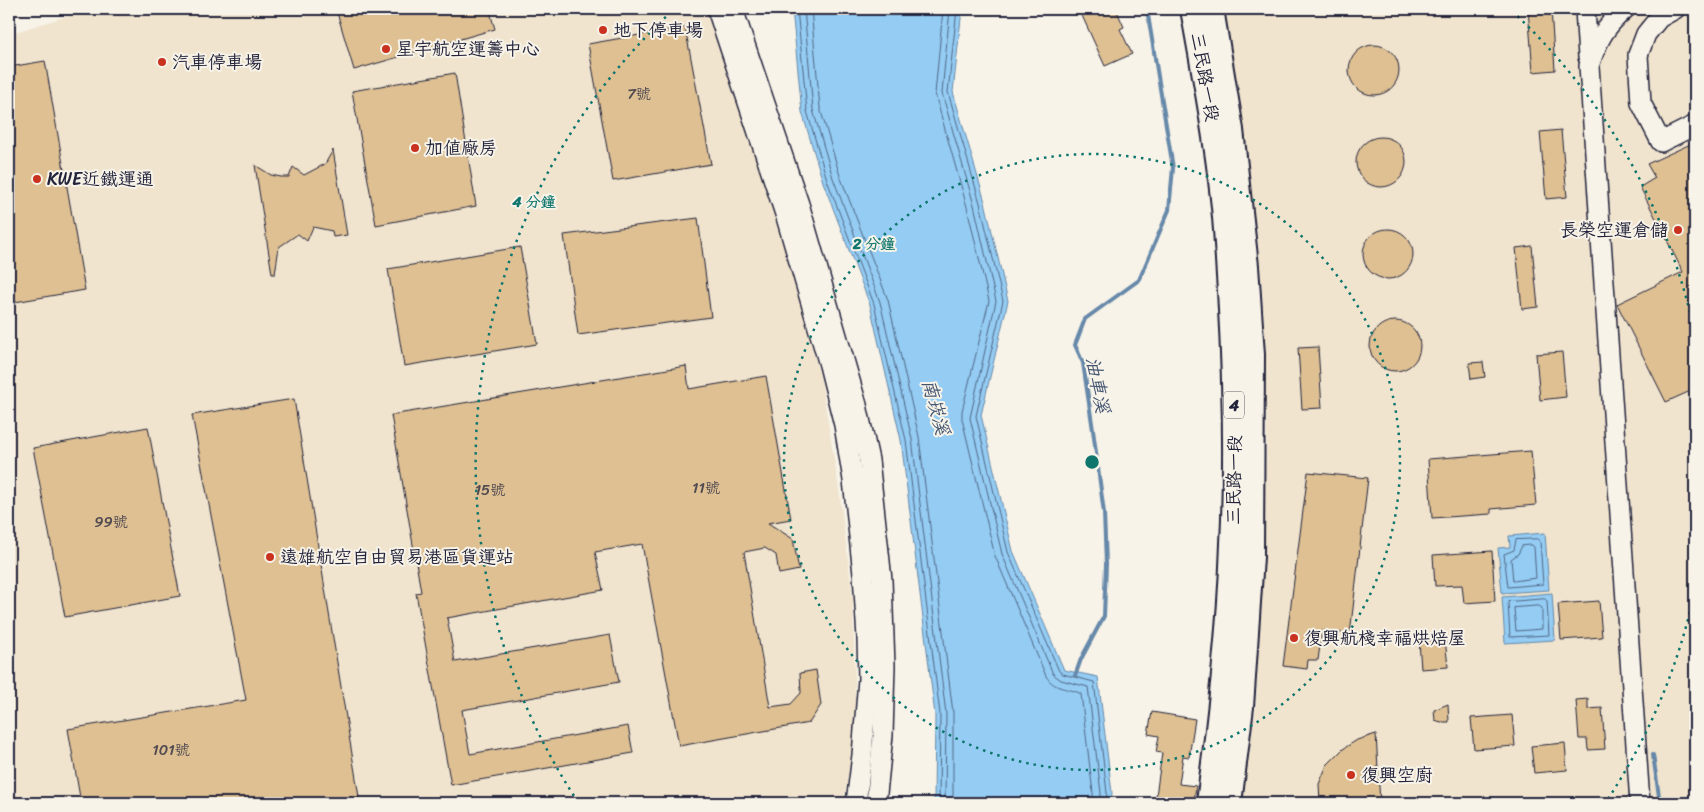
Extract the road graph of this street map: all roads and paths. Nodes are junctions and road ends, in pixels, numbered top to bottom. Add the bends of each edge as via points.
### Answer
1 (717, 9) edge
2 (733, 9) edge
3 (1193, 9) edge
4 (1212, 9) edge
5 (1586, 9) edge
6 (1625, 9) edge
7 (1675, 9) edge
8 (1589, 66) junction
9 (1695, 125) edge
10 (856, 803) edge
11 (876, 803) edge
12 (1209, 803) edge
13 (1229, 803) edge
14 (1640, 803) edge

1 - 10 lane via 786,217 844,425 853,480 867,638 868,679
2 - 11 lane via 799,204 857,405 869,460 882,580 885,666 883,735
3 - 12 main road, 三民路一段 / 4 via 1209,92 1224,208 1236,454 1228,629
4 - 13 main road, 三民路一段 / 4 via 1231,130 1252,355 1251,557 1241,707
5 - 8 lane
6 - 8 lane via 1611,21 1596,44
7 - 9 lane via 1659,18 1646,34 1638,55 1641,103 1661,142
8 - 14 lane

